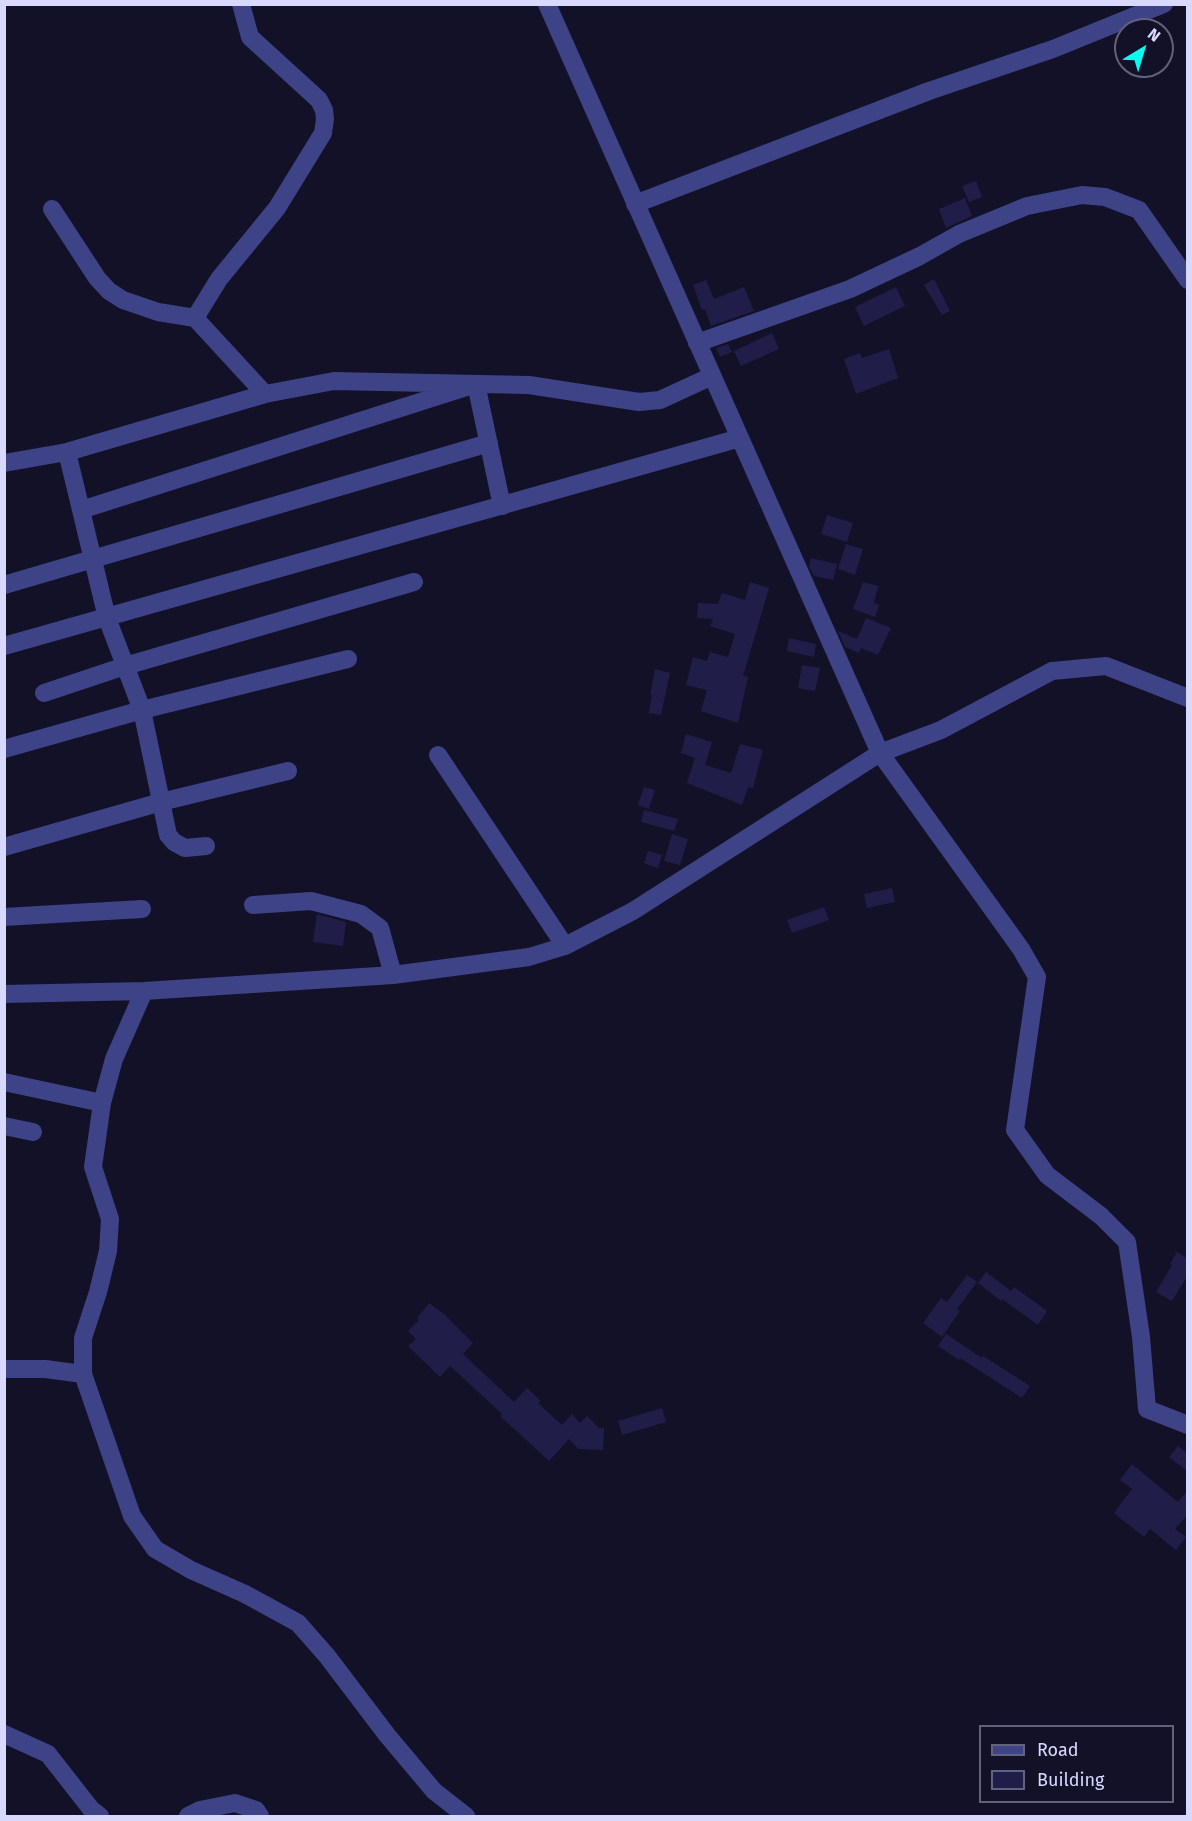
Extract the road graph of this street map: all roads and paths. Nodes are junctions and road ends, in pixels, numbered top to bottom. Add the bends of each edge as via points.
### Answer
1 (241, 4) edge
2 (547, 4) edge
3 (1164, 4) edge
4 (635, 204) junction
5 (51, 209) dead end
6 (1188, 280) edge
7 (195, 318) junction
8 (698, 343) junction
9 (712, 376) junction
10 (476, 384) junction
11 (264, 394) junction
12 (740, 438) junction
13 (489, 443) junction
14 (67, 452) junction
15 (4, 463) edge
16 (502, 506) junction
17 (81, 510) junction
18 (93, 561) junction
19 (414, 582) dead end
20 (4, 585) edge
21 (107, 618) junction
22 (4, 646) edge
23 (348, 659) dead end
24 (125, 666) junction
25 (44, 693) dead end
26 (1188, 698) edge
27 (142, 710) junction
28 (4, 749) edge
29 (880, 753) junction
30 (438, 755) dead end
31 (288, 771) dead end
32 (161, 802) junction
33 (206, 846) dead end
34 (4, 847) edge
35 (253, 905) dead end
36 (142, 909) dead end
37 (4, 917) edge
38 (565, 946) junction
39 (393, 975) junction
40 (144, 991) junction
41 (4, 994) edge
42 (4, 1082) edge
43 (102, 1102) junction
44 (4, 1126) edge
45 (33, 1132) dead end
46 (4, 1369) edge
47 (83, 1374) junction
48 (1188, 1425) edge
49 (4, 1734) edge
50 (100, 1816) edge
51 (188, 1816) edge
52 (260, 1816) edge
53 (466, 1816) edge

1 - 7 street via 250,37 319,100 326,119 323,133 277,208 219,279
2 - 4 street
3 - 4 street
4 - 8 street
5 - 7 street via 109,291 158,312
6 - 8 street via 1139,210 1105,197 1082,195 1027,206 959,234 850,289
7 - 11 street
8 - 9 street
9 - 10 street via 660,400 639,402 529,385
9 - 12 street
10 - 11 street via 334,381
10 - 13 street
10 - 17 street
11 - 14 street
12 - 16 street
12 - 29 street
13 - 16 street
13 - 18 street
14 - 15 street
14 - 17 street
16 - 21 street
17 - 18 street
18 - 20 street
18 - 21 street
19 - 24 street
21 - 22 street
21 - 24 street
23 - 27 street
24 - 25 street
24 - 27 street
26 - 29 street via 1107,666 1052,671 941,730
27 - 28 street
27 - 32 street
29 - 38 street via 633,911
29 - 48 street via 1022,949 1037,977 1016,1130 1047,1175 1101,1216 1127,1242 1147,1409
30 - 38 street
31 - 32 street
32 - 33 street via 168,835 174,842 185,848
32 - 34 street
35 - 39 street via 311,901 361,914 380,928
36 - 37 street
38 - 39 street via 529,957
39 - 40 street
40 - 41 street
40 - 43 street via 114,1059
42 - 43 street
43 - 47 street via 93,1167 110,1219 108,1251 83,1338
44 - 45 street
46 - 47 street
47 - 53 street via 132,1516 155,1549 298,1623 434,1791
49 - 50 street via 48,1754
51 - 52 street via 235,1803 256,1810

